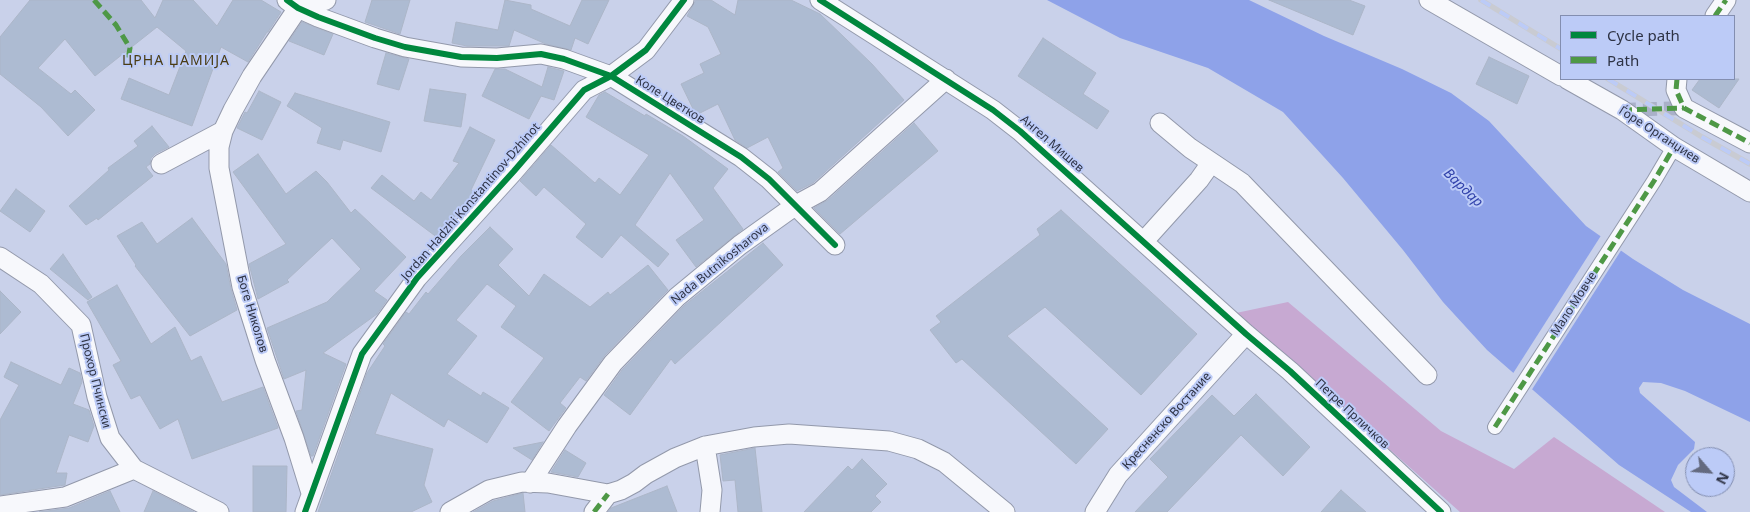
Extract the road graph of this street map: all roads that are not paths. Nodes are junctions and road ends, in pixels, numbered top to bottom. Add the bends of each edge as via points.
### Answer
1 (326, 0) edge
2 (684, 0) edge
3 (820, 0) edge
4 (1429, 0) edge
5 (1726, 0) edge
6 (292, 4) edge
7 (1716, 15) edge
8 (1560, 75) edge
9 (610, 76) junction
10 (946, 79) junction
11 (1569, 80) edge
12 (1677, 80) edge
13 (1160, 123) dead end
14 (223, 131) junction
15 (1750, 143) edge
16 (1674, 147) junction
17 (1211, 163) junction
18 (160, 164) dead end
19 (1750, 192) edge
20 (796, 205) junction
21 (1144, 241) junction
22 (836, 245) dead end
23 (0, 257) edge
24 (1246, 334) junction
25 (1427, 375) dead end
26 (1495, 427) dead end
27 (706, 446) junction
28 (134, 469) junction
29 (530, 483) junction
30 (311, 493) junction
31 (608, 494) junction
32 (0, 506) edge
33 (219, 512) edge
34 (305, 512) edge
35 (450, 512) edge
36 (594, 512) edge
37 (710, 512) edge
38 (1005, 512) edge
39 (1094, 512) edge
40 (1441, 512) edge

1 - 6 street
2 - 9 street, Jordan Hadzhi Konstantinov-Dzhinot via 646,50
3 - 10 street, Ангел Мишев
4 - 8 street
5 - 7 street
6 - 9 street, Коле Цветков via 374,38 405,47 461,57 541,54
6 - 14 street, Боге Николов
9 - 20 street, Коле Цветков via 741,157
9 - 30 street, Jordan Hadzhi Konstantinov-Dzhinot via 584,90 418,278 362,354
10 - 20 street, Nada Butnikosharova via 820,192
10 - 21 street, Ангел Мишев via 1020,131
11 - 16 street, Ѓоре Органџиев via 1622,110
12 - 15 street via 1676,90 1684,108
13 - 17 street
14 - 18 street
14 - 30 street, Боге Николов via 219,168 242,287
16 - 19 street, Ѓоре Органџиев
16 - 26 street, Мало Мовче
17 - 21 street
17 - 25 street via 1242,183
20 - 22 street, Коле Цветков
20 - 29 street, Nada Butnikosharova via 740,244 677,297 613,363
21 - 24 street, Ангел Мишев
23 - 28 street, Прохор Пчински via 41,284 81,325 110,438
24 - 39 street, Кресненско Востание via 1118,475
24 - 40 street, Петре Прличков
27 - 31 street via 675,458 621,490
27 - 37 street via 712,490
27 - 38 street via 789,434 889,440 944,462
28 - 32 street via 65,497
28 - 33 street, Прохор Пчински
29 - 31 street via 548,483
29 - 35 street via 489,490
30 - 34 street, Jordan Hadzhi Konstantinov-Dzhinot
31 - 36 street

